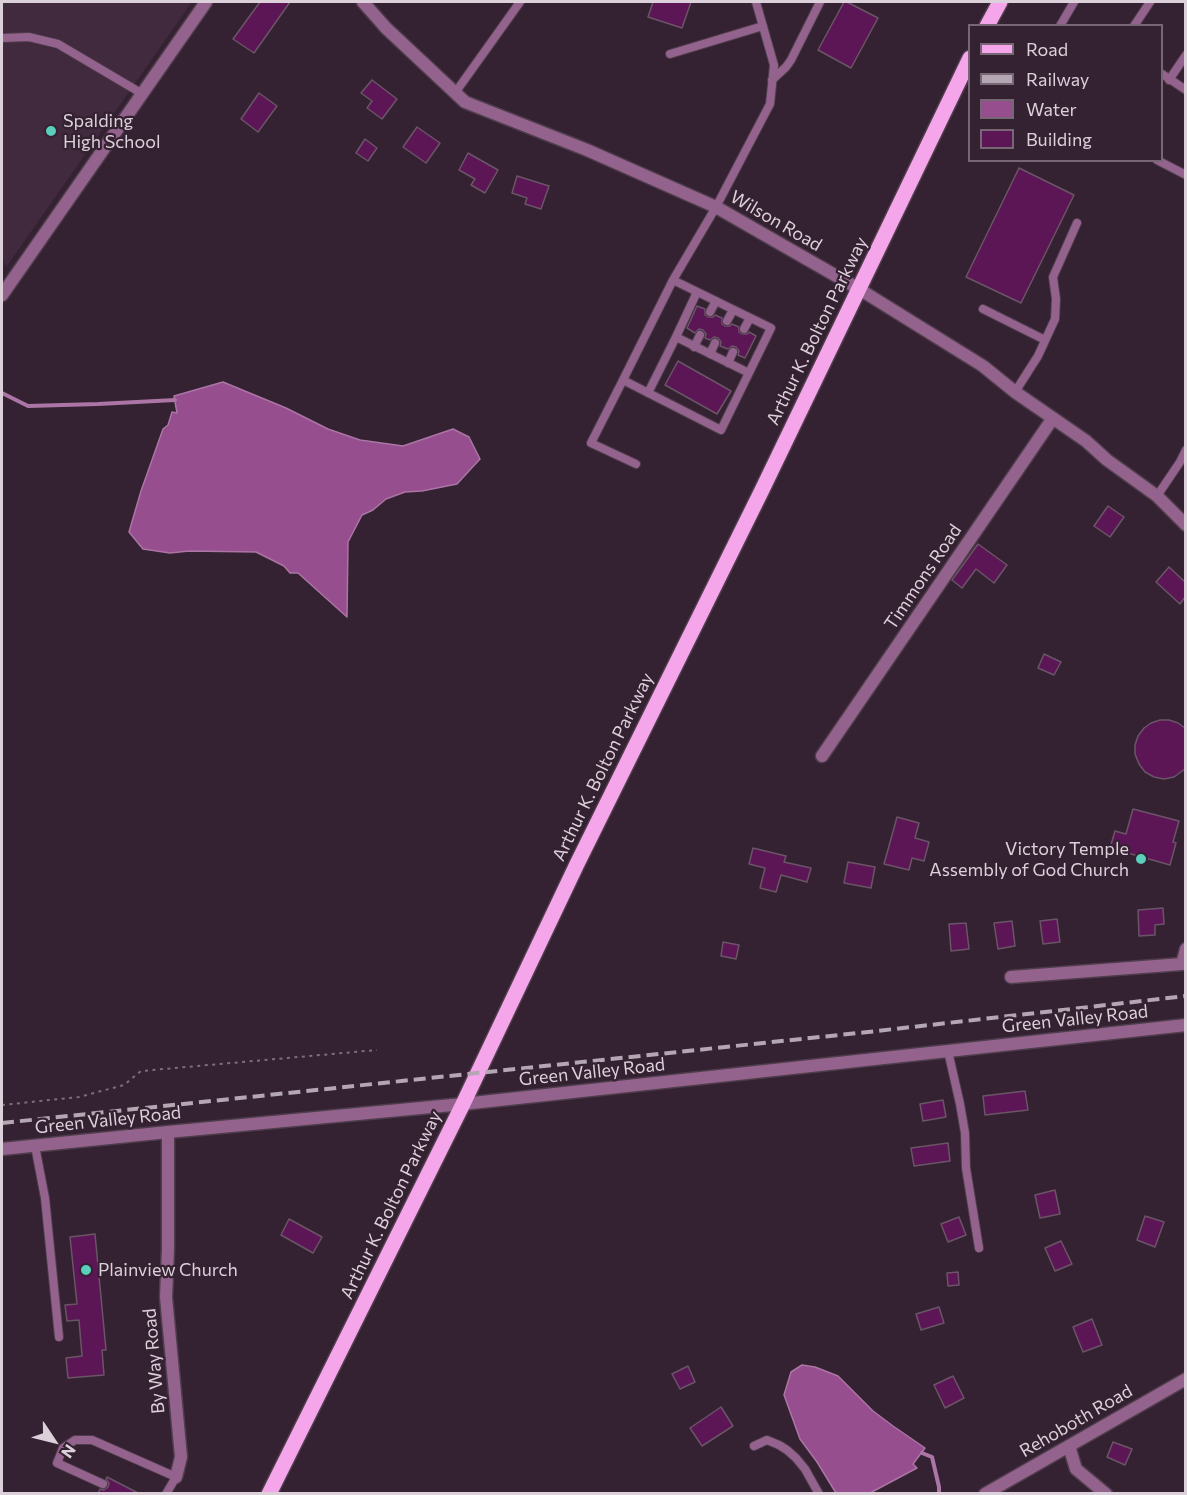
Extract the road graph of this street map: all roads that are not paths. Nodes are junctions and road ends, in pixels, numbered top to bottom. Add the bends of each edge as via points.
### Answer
1 (206, 2) edge
2 (363, 2) edge
3 (520, 2) edge
4 (756, 2) edge
5 (820, 2) edge
6 (1000, 2) edge
7 (1074, 2) edge
8 (1150, 2) edge
9 (988, 24) edge
10 (1061, 24) edge
11 (1135, 24) edge
12 (763, 26) junction
13 (2, 38) edge
14 (670, 54) dead end
15 (1185, 55) edge
16 (968, 60) edge
17 (1163, 76) edge
18 (772, 80) junction
19 (1169, 80) junction
20 (1185, 90) edge
21 (141, 93) junction
22 (455, 93) junction
23 (1161, 162) edge
24 (1185, 175) edge
25 (716, 207) junction
26 (1077, 223) dead end
27 (673, 280) junction
28 (859, 289) junction
29 (697, 292) junction
30 (2, 295) edge
31 (716, 301) junction
32 (983, 309) dead end
33 (733, 310) junction
34 (710, 312) dead end
35 (750, 318) junction
36 (727, 321) dead end
37 (744, 330) dead end
38 (699, 335) dead end
39 (676, 337) junction
40 (1045, 340) junction
41 (716, 343) dead end
42 (694, 347) junction
43 (733, 352) dead end
44 (710, 354) junction
45 (728, 363) junction
46 (749, 373) junction
47 (623, 380) junction
48 (1015, 392) junction
49 (648, 393) junction
50 (1053, 418) junction
51 (1185, 450) edge
52 (636, 465) dead end
53 (1157, 496) junction
54 (1185, 525) edge
55 (822, 756) dead end
56 (1185, 949) edge
57 (1011, 977) dead end
58 (1185, 1024) edge
59 (948, 1051) junction
60 (463, 1104) junction
61 (168, 1132) junction
62 (35, 1146) junction
63 (2, 1149) edge
64 (979, 1248) dead end
65 (59, 1336) dead end
66 (1185, 1379) edge
67 (754, 1446) dead end
68 (1069, 1446) junction
69 (176, 1477) junction
70 (103, 1484) dead end
71 (166, 1494) edge
72 (269, 1494) edge
73 (819, 1494) edge
74 (985, 1494) edge
75 (1106, 1494) edge

1 - 21 street
2 - 22 street, Wilson Road
3 - 22 lane
4 - 12 lane
5 - 18 lane via 791,60
6 - 9 main road
7 - 10 lane
8 - 11 lane
12 - 14 lane
12 - 18 lane via 774,65
13 - 21 lane via 29,37 58,44
15 - 19 lane
16 - 28 main road, Arthur K. Bolton Parkway
17 - 19 lane
18 - 25 lane via 770,104
19 - 20 lane
21 - 30 street
22 - 25 street, Wilson Road via 465,102
23 - 24 lane
25 - 27 lane
25 - 28 street, Wilson Road
26 - 40 lane via 1053,277 1055,319
27 - 29 lane
27 - 47 lane
28 - 48 street, Wilson Road via 983,366
28 - 60 main road, Arthur K. Bolton Parkway
29 - 31 lane
29 - 39 lane
31 - 33 lane
31 - 34 lane
32 - 40 lane
33 - 35 lane
33 - 36 lane
35 - 37 lane
35 - 46 lane via 771,328
38 - 42 lane
39 - 42 lane
39 - 49 lane
40 - 48 lane
41 - 44 lane
42 - 44 lane
43 - 45 lane
44 - 45 lane
45 - 46 lane
46 - 49 lane via 722,430
47 - 49 lane
47 - 52 lane via 591,443
48 - 50 street, Wilson Road
50 - 53 street, Wilson Road
50 - 55 street, Timmons Road
51 - 53 lane
53 - 54 street, Wilson Road
56 - 57 street via 1182,964
58 - 59 street, Green Valley Road
59 - 60 street, Green Valley Road
59 - 64 lane via 960,1104
60 - 61 street, Green Valley Road
60 - 72 main road, Arthur K. Bolton Parkway
61 - 62 street, Green Valley Road
61 - 69 street, By Way Road via 166,1297 181,1457
62 - 63 street, Green Valley Road
62 - 65 lane via 45,1198
66 - 68 street, Rehoboth Road
67 - 73 lane via 767,1440 787,1450 805,1469
68 - 74 street, Rehoboth Road
68 - 75 street via 1076,1469
69 - 70 lane via 92,1440 75,1440 63,1448 57,1463
69 - 71 lane

